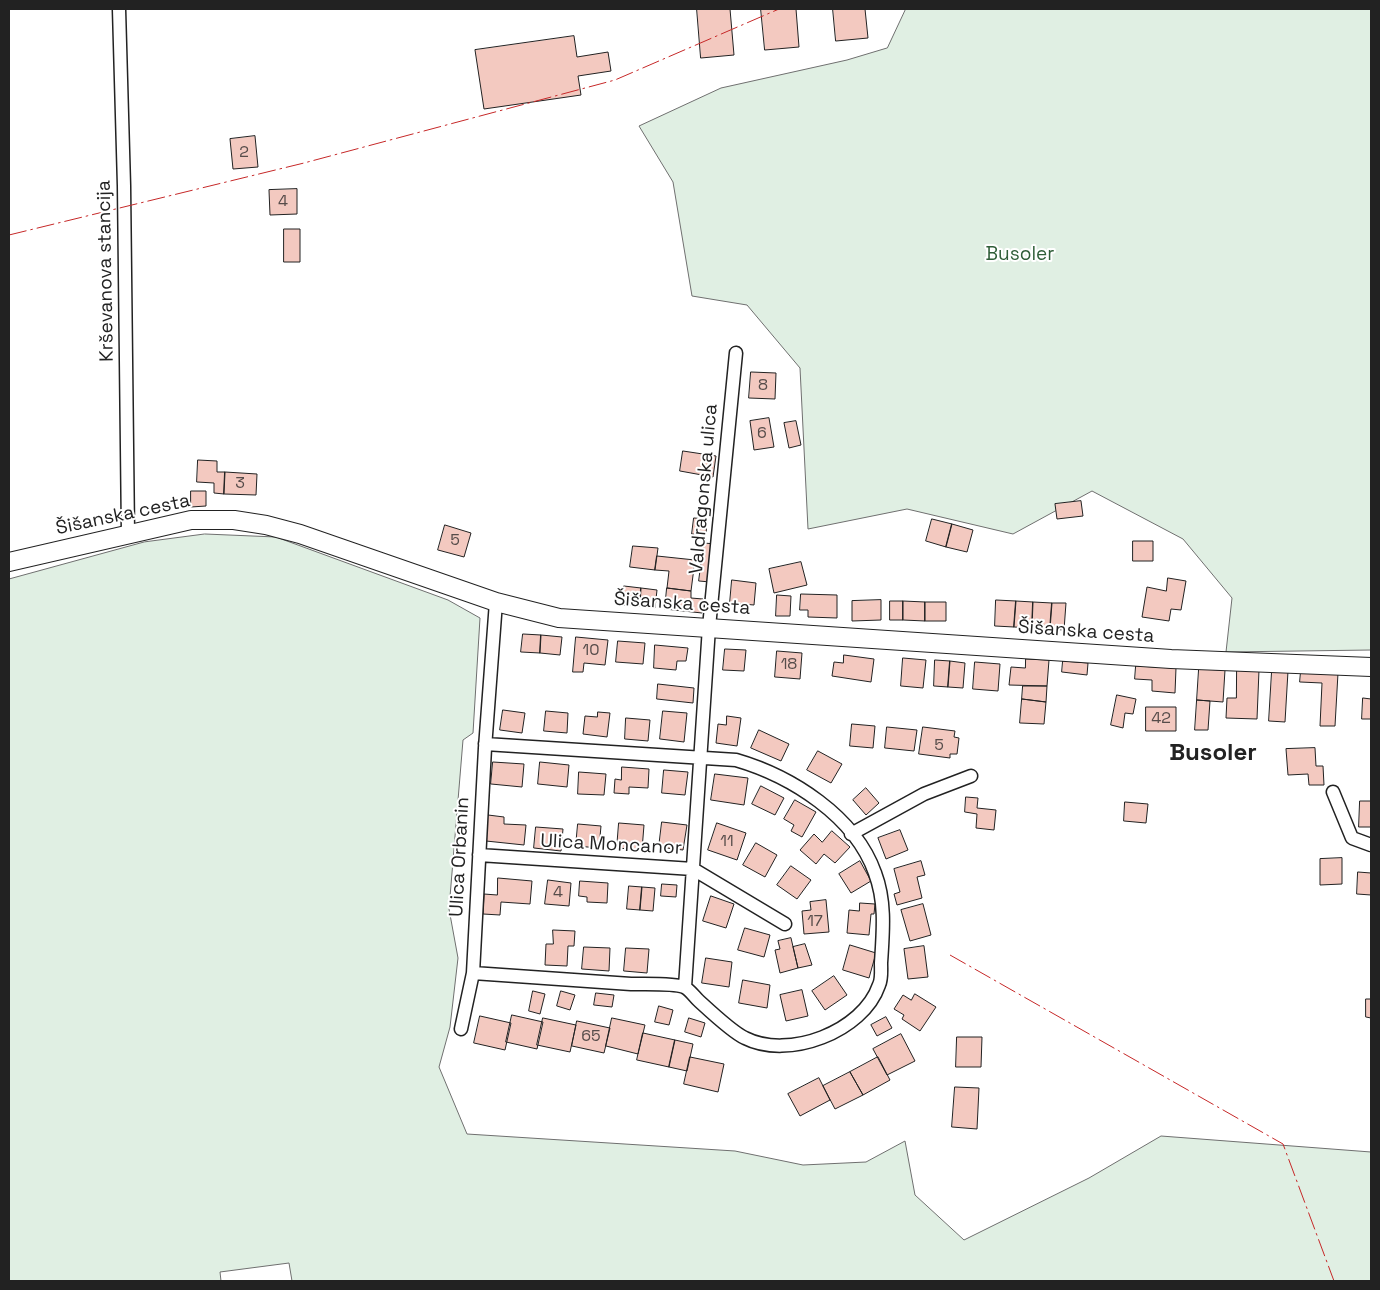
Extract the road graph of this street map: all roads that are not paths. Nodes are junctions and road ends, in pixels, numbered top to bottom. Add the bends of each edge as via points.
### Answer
1 (119, 9) edge
2 (736, 354) dead end
3 (128, 534) junction
4 (9, 562) edge
5 (496, 602) junction
6 (709, 627) junction
7 (1371, 667) edge
8 (485, 744) junction
9 (700, 757) junction
10 (971, 776) dead end
11 (1334, 792) dead end
12 (852, 834) junction
13 (1371, 845) edge
14 (479, 855) junction
15 (693, 869) junction
16 (786, 924) dead end
17 (473, 973) junction
18 (685, 987) junction
19 (461, 1029) dead end

1 - 3 street, Krševanova stancija
2 - 6 street, Valdragonska ulica
3 - 4 main road, Šišanska cesta
3 - 5 main road, Šišanska cesta via 191,520 266,524
5 - 6 main road, Šišanska cesta via 559,618
5 - 8 street, Ulica Orbanin
6 - 7 main road, Šišanska cesta via 1172,659
6 - 9 street
8 - 9 street
8 - 14 street, Ulica Orbanin
9 - 12 street via 736,760 774,773 823,806
9 - 15 street
10 - 12 street via 924,794
11 - 13 street via 1352,838
12 - 18 street via 874,870 881,889 883,911 880,982 860,1013 842,1029 823,1038 780,1046 745,1038
14 - 15 street, Ulica Moncanor
14 - 17 street, Ulica Orbanin
15 - 16 street, Ulica Moncanor
15 - 18 street
17 - 18 street
17 - 19 street, Ulica Orbanin

